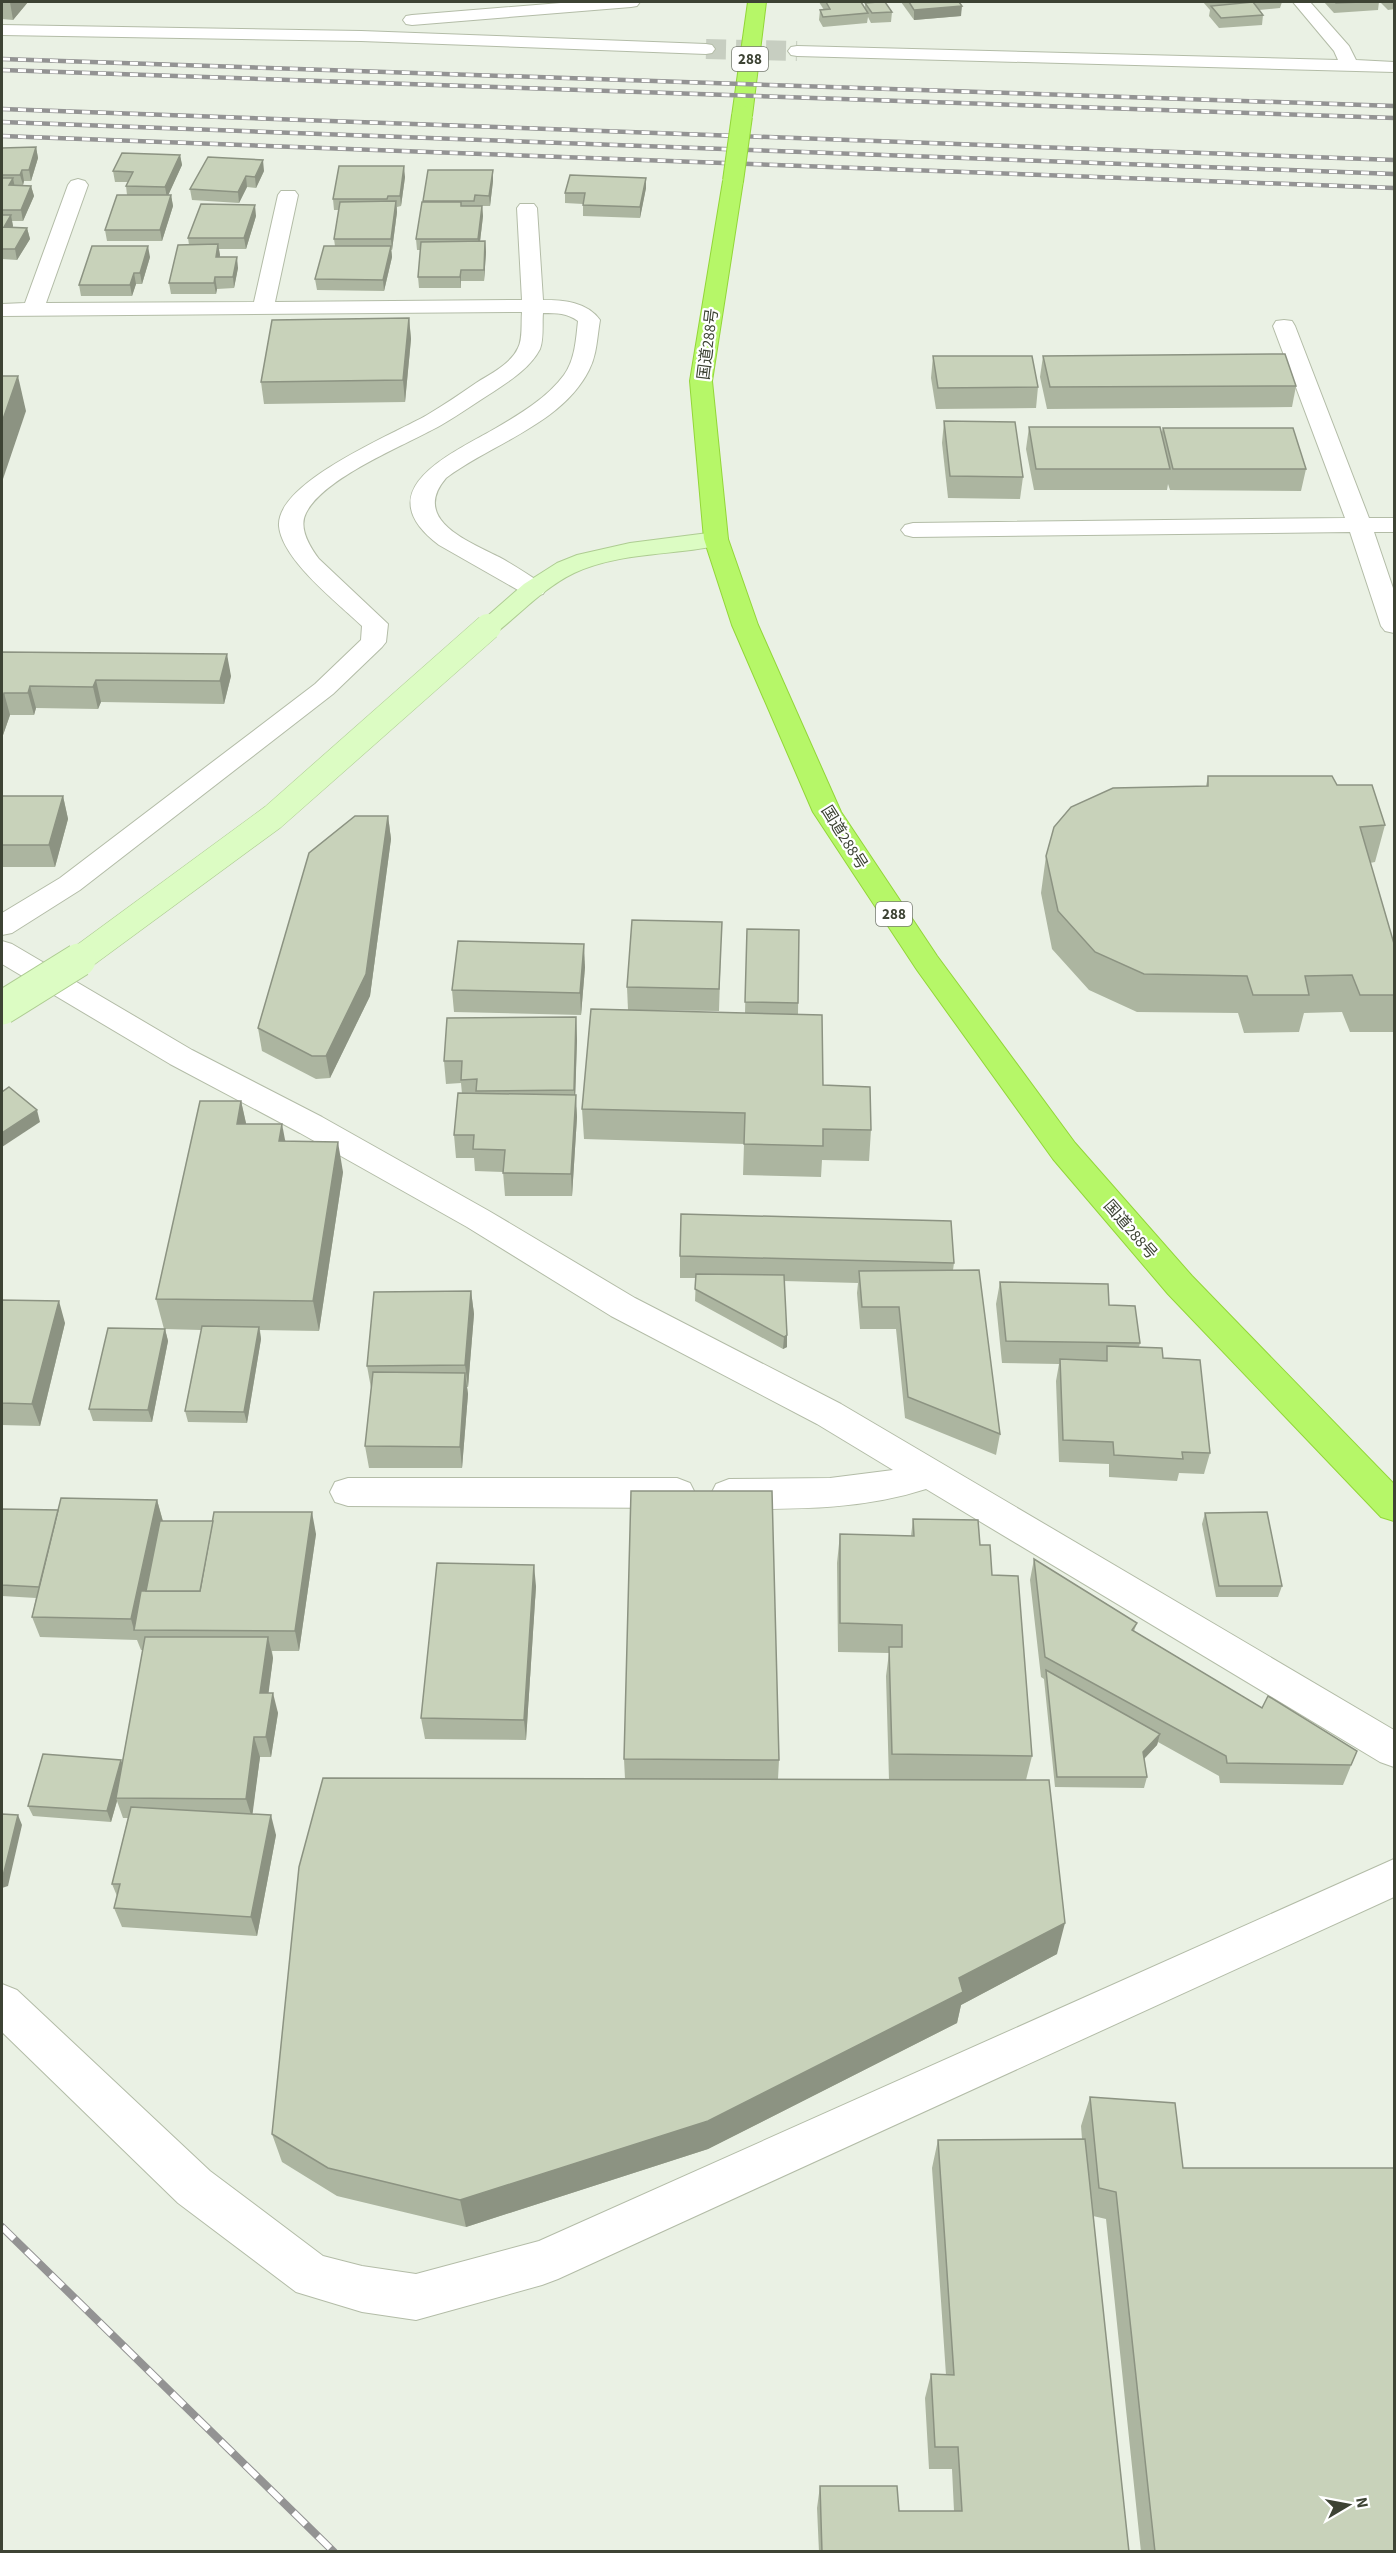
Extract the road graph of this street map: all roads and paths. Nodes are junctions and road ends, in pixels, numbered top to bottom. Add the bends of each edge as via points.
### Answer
1 (631, 2) edge
2 (757, 2) edge
3 (1301, 2) edge
4 (2, 30) edge
5 (362, 36) junction
6 (706, 49) tunnel mouth
7 (797, 51) tunnel mouth
8 (1349, 65) junction
9 (1395, 67) edge
10 (78, 185) dead end
11 (288, 195) dead end
12 (527, 208) dead end
13 (533, 306) junction
14 (263, 308) junction
15 (2, 310) edge
16 (33, 310) junction
17 (1284, 326) dead end
18 (1360, 525) junction
19 (1395, 525) edge
20 (914, 530) dead end
21 (716, 539) junction
22 (534, 589) junction
23 (1395, 626) edge
24 (2, 926) edge
25 (2, 951) edge
26 (2, 1008) edge
27 (928, 1474) junction
28 (348, 1492) dead end
29 (1392, 1503) edge
30 (1395, 1750) edge
31 (1395, 1878) edge
32 (2, 2004) edge

1 - 5 street via 408,20
2 - 21 highway, 国道288号 / 288, bridge via 701,381
3 - 8 street via 1342,50
4 - 5 street
5 - 6 street
7 - 8 street
8 - 9 street
10 - 16 street
11 - 14 street
12 - 13 street
13 - 14 street
13 - 22 street via 566,307 581,312 589,320 585,353 575,376 541,409 453,460 434,476 424,491 423,504 437,531
13 - 24 street via 530,346 506,374 436,419 332,474 294,512 291,526 299,548 329,584 375,624 373,642 324,689 70,884
14 - 16 street
15 - 16 street
17 - 18 street
18 - 19 street
18 - 20 street
18 - 23 street
21 - 22 street via 583,562 551,576
21 - 29 highway, 国道288号 / 288 via 746,626 827,812 927,963 1064,1151 1180,1285
22 - 26 street, bridge via 273,817 87,954
25 - 27 street via 181,1057 478,1219 623,1307 829,1414
27 - 28 street via 903,1483 836,1494
27 - 30 street
31 - 32 street via 542,2263 416,2297 312,2276 194,2187

